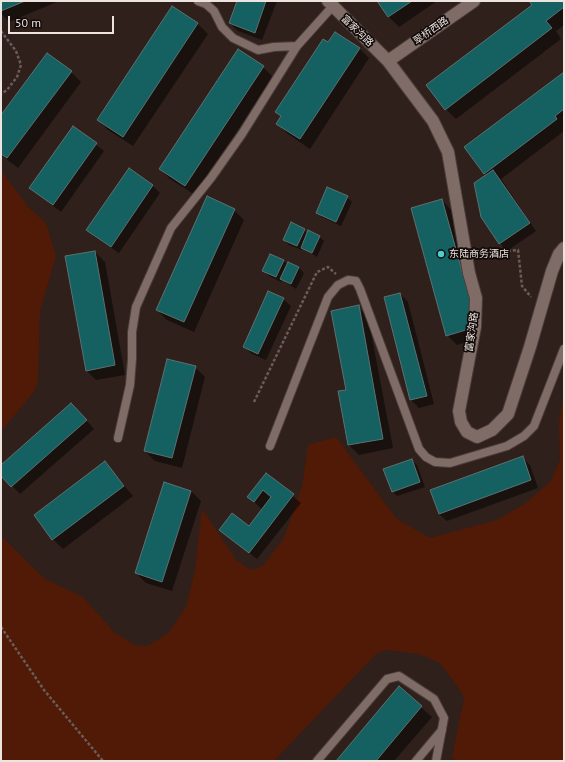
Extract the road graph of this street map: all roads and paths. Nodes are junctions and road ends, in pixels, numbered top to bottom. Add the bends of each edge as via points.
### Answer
1 (198, 1) edge
2 (474, 1) edge
3 (330, 4) edge
4 (1, 31) edge
5 (297, 46) junction
6 (388, 61) junction
7 (1, 94) edge
8 (564, 248) edge
9 (466, 256) junction
10 (342, 283) junction
11 (541, 311) junction
12 (564, 349) edge
13 (254, 402) dead end
14 (118, 438) dead end
15 (270, 446) dead end
16 (1, 628) edge
17 (442, 729) junction
18 (103, 761) edge
19 (317, 761) edge
20 (416, 761) edge
21 (436, 761) edge

1 - 5 lane via 214,11 222,27 232,38 258,50 274,46
2 - 6 street, 翠桥西路
3 - 5 lane
3 - 6 street, 富家沟路
4 - 7 path via 16,51 20,64 17,77
5 - 14 lane via 242,134 168,235 136,307 132,332 130,385
6 - 9 street, 富家沟路 via 433,121 448,152
8 - 11 street, 富家沟路 via 552,271
9 - 11 path via 518,250 522,286
9 - 11 street, 富家沟路 via 476,298 475,327 459,411 461,422 467,432 477,437 492,430 508,414
10 - 12 lane via 348,280 356,282 360,289 419,449 435,462 450,463 507,446 524,436 534,426
10 - 13 path via 334,270 328,267 317,272
10 - 15 lane via 328,297
16 - 18 path via 44,690
17 - 19 lane via 444,718 434,699 399,676 387,679
17 - 20 lane
17 - 21 lane

